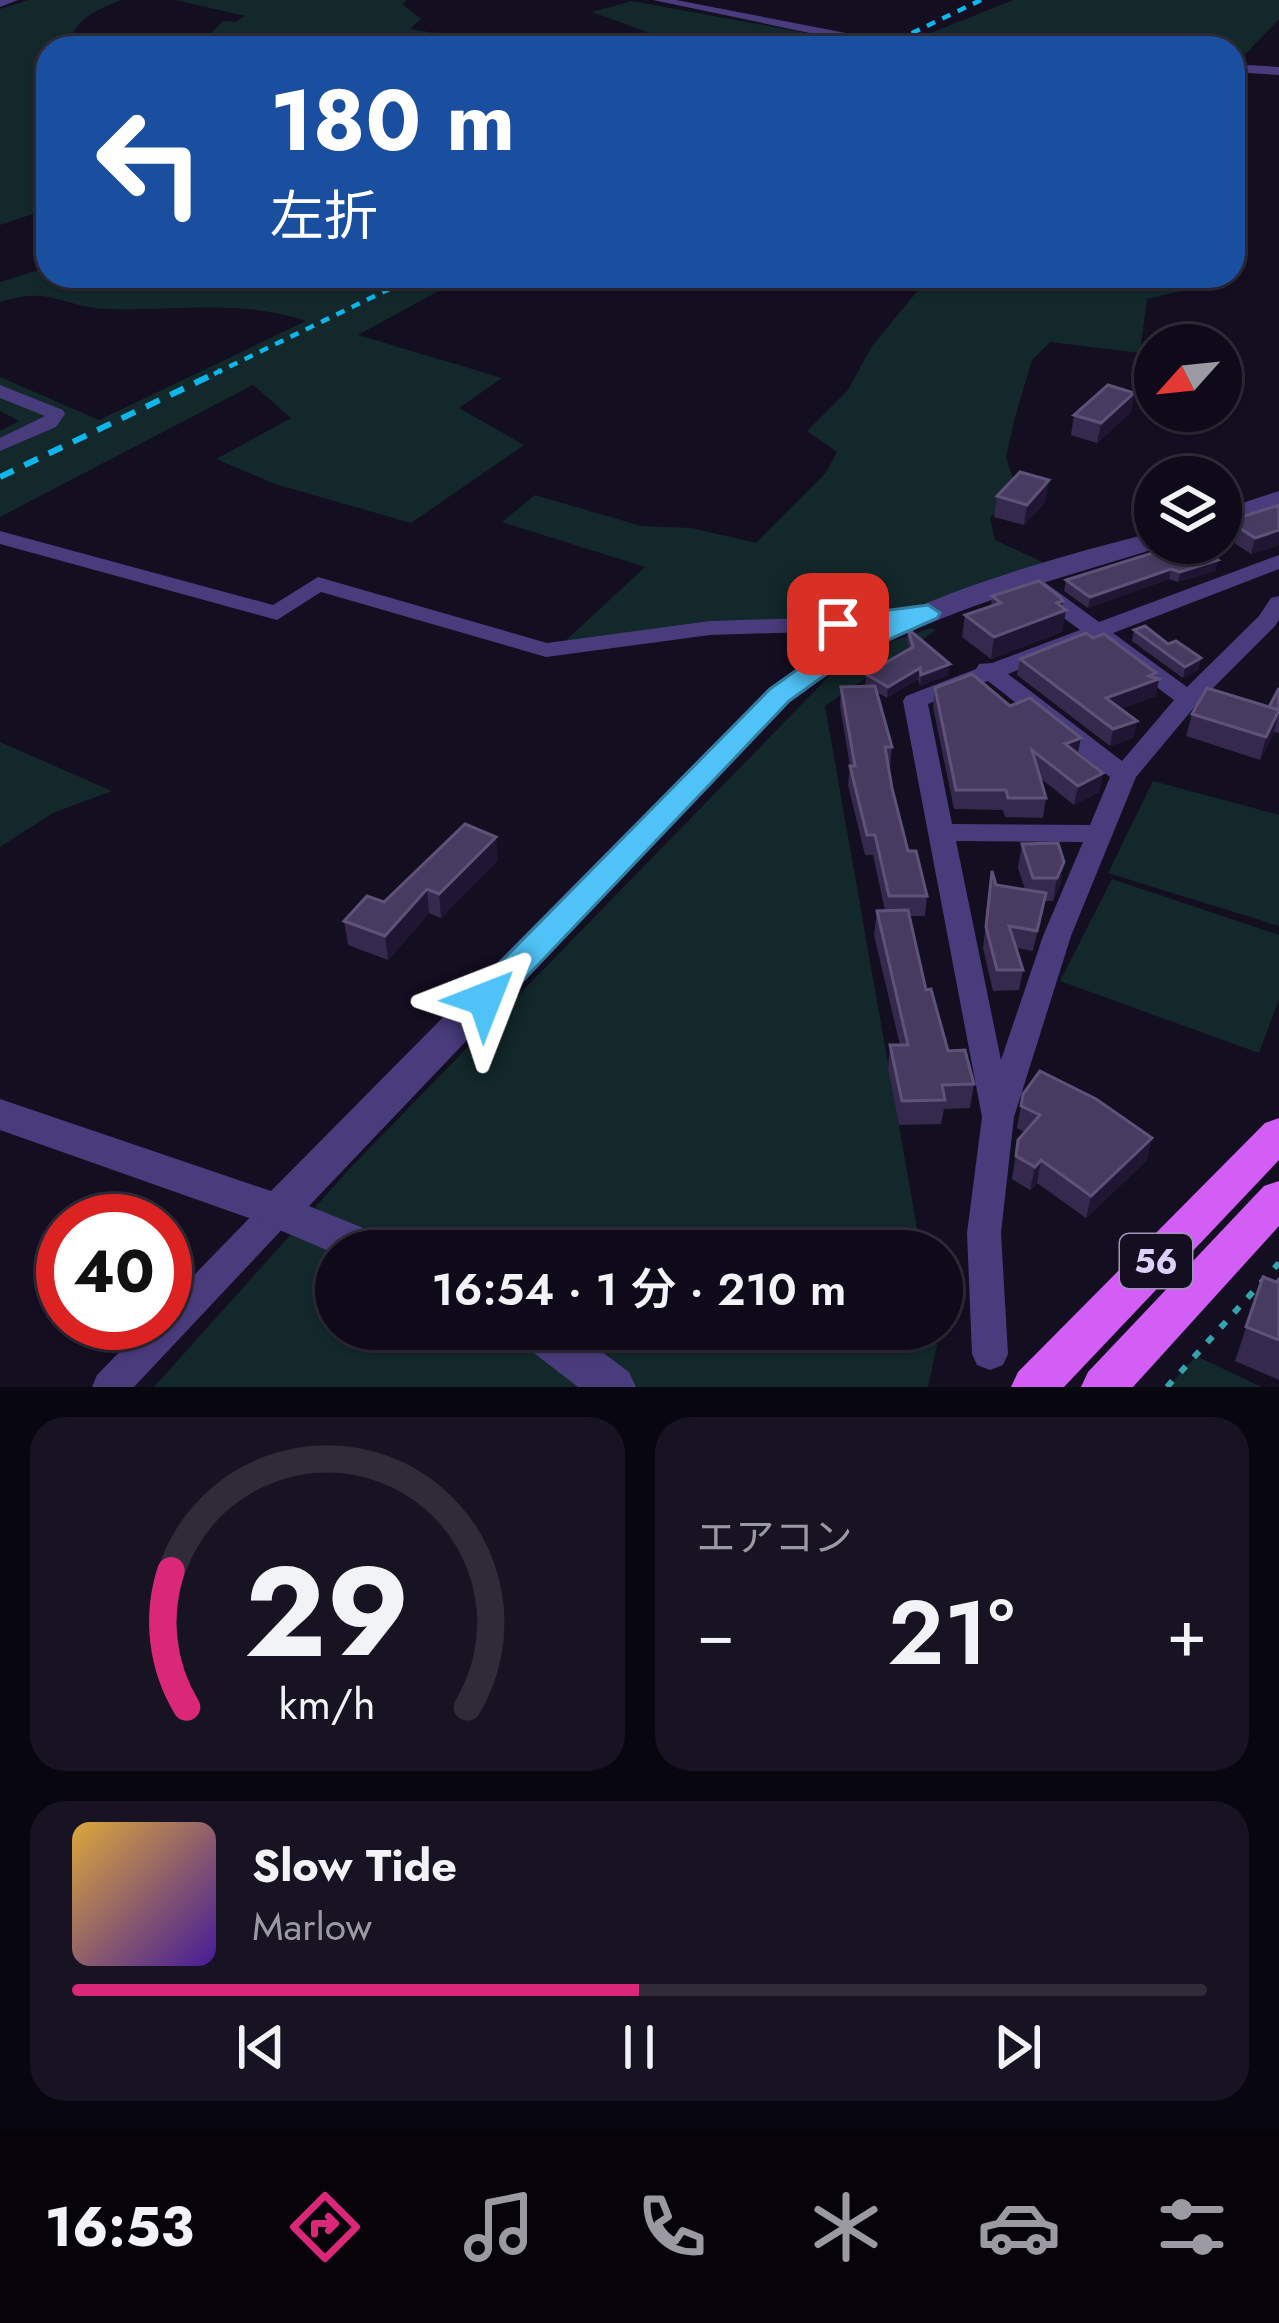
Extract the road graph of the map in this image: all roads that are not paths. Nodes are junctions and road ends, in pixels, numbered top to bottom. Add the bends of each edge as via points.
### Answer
1 (11, 0) edge
2 (659, 0) edge
3 (0, 3) edge
4 (841, 36) edge
5 (1245, 69) edge
6 (1279, 71) edge
7 (0, 391) edge
8 (0, 446) edge
9 (1279, 499) edge
10 (1242, 512) edge
11 (0, 537) edge
12 (1134, 547) edge
13 (1279, 561) edge
14 (1028, 581) junction
15 (1279, 603) edge
16 (928, 613) junction
17 (1097, 628) junction
18 (988, 670) junction
19 (1188, 699) junction
20 (1124, 776) junction
21 (939, 832) junction
22 (1101, 834) junction
23 (0, 1114) edge
24 (998, 1117) junction
25 (1279, 1134) edge
26 (1279, 1198) edge
27 (278, 1211) junction
28 (323, 1230) edge
29 (565, 1350) edge
30 (990, 1354) dead end
31 (110, 1387) edge
32 (614, 1387) edge
33 (1034, 1387) edge
34 (1104, 1387) edge

1 - 3 street
2 - 4 street
5 - 6 street
7 - 8 street via 56,414
9 - 10 street
11 - 16 street via 277,613 318,584 546,650 710,628
12 - 14 street
13 - 17 street
14 - 16 street
14 - 17 street
15 - 19 street
16 - 27 street via 842,650 779,695
17 - 18 street
17 - 19 street
18 - 20 street
18 - 21 street via 915,701
19 - 20 street
20 - 22 street
21 - 22 street
21 - 24 street
22 - 24 street via 1057,936
23 - 27 street
24 - 30 street via 984,1233
25 - 33 main road, 56
26 - 34 main road, 56
27 - 28 street
27 - 31 street
29 - 32 street

